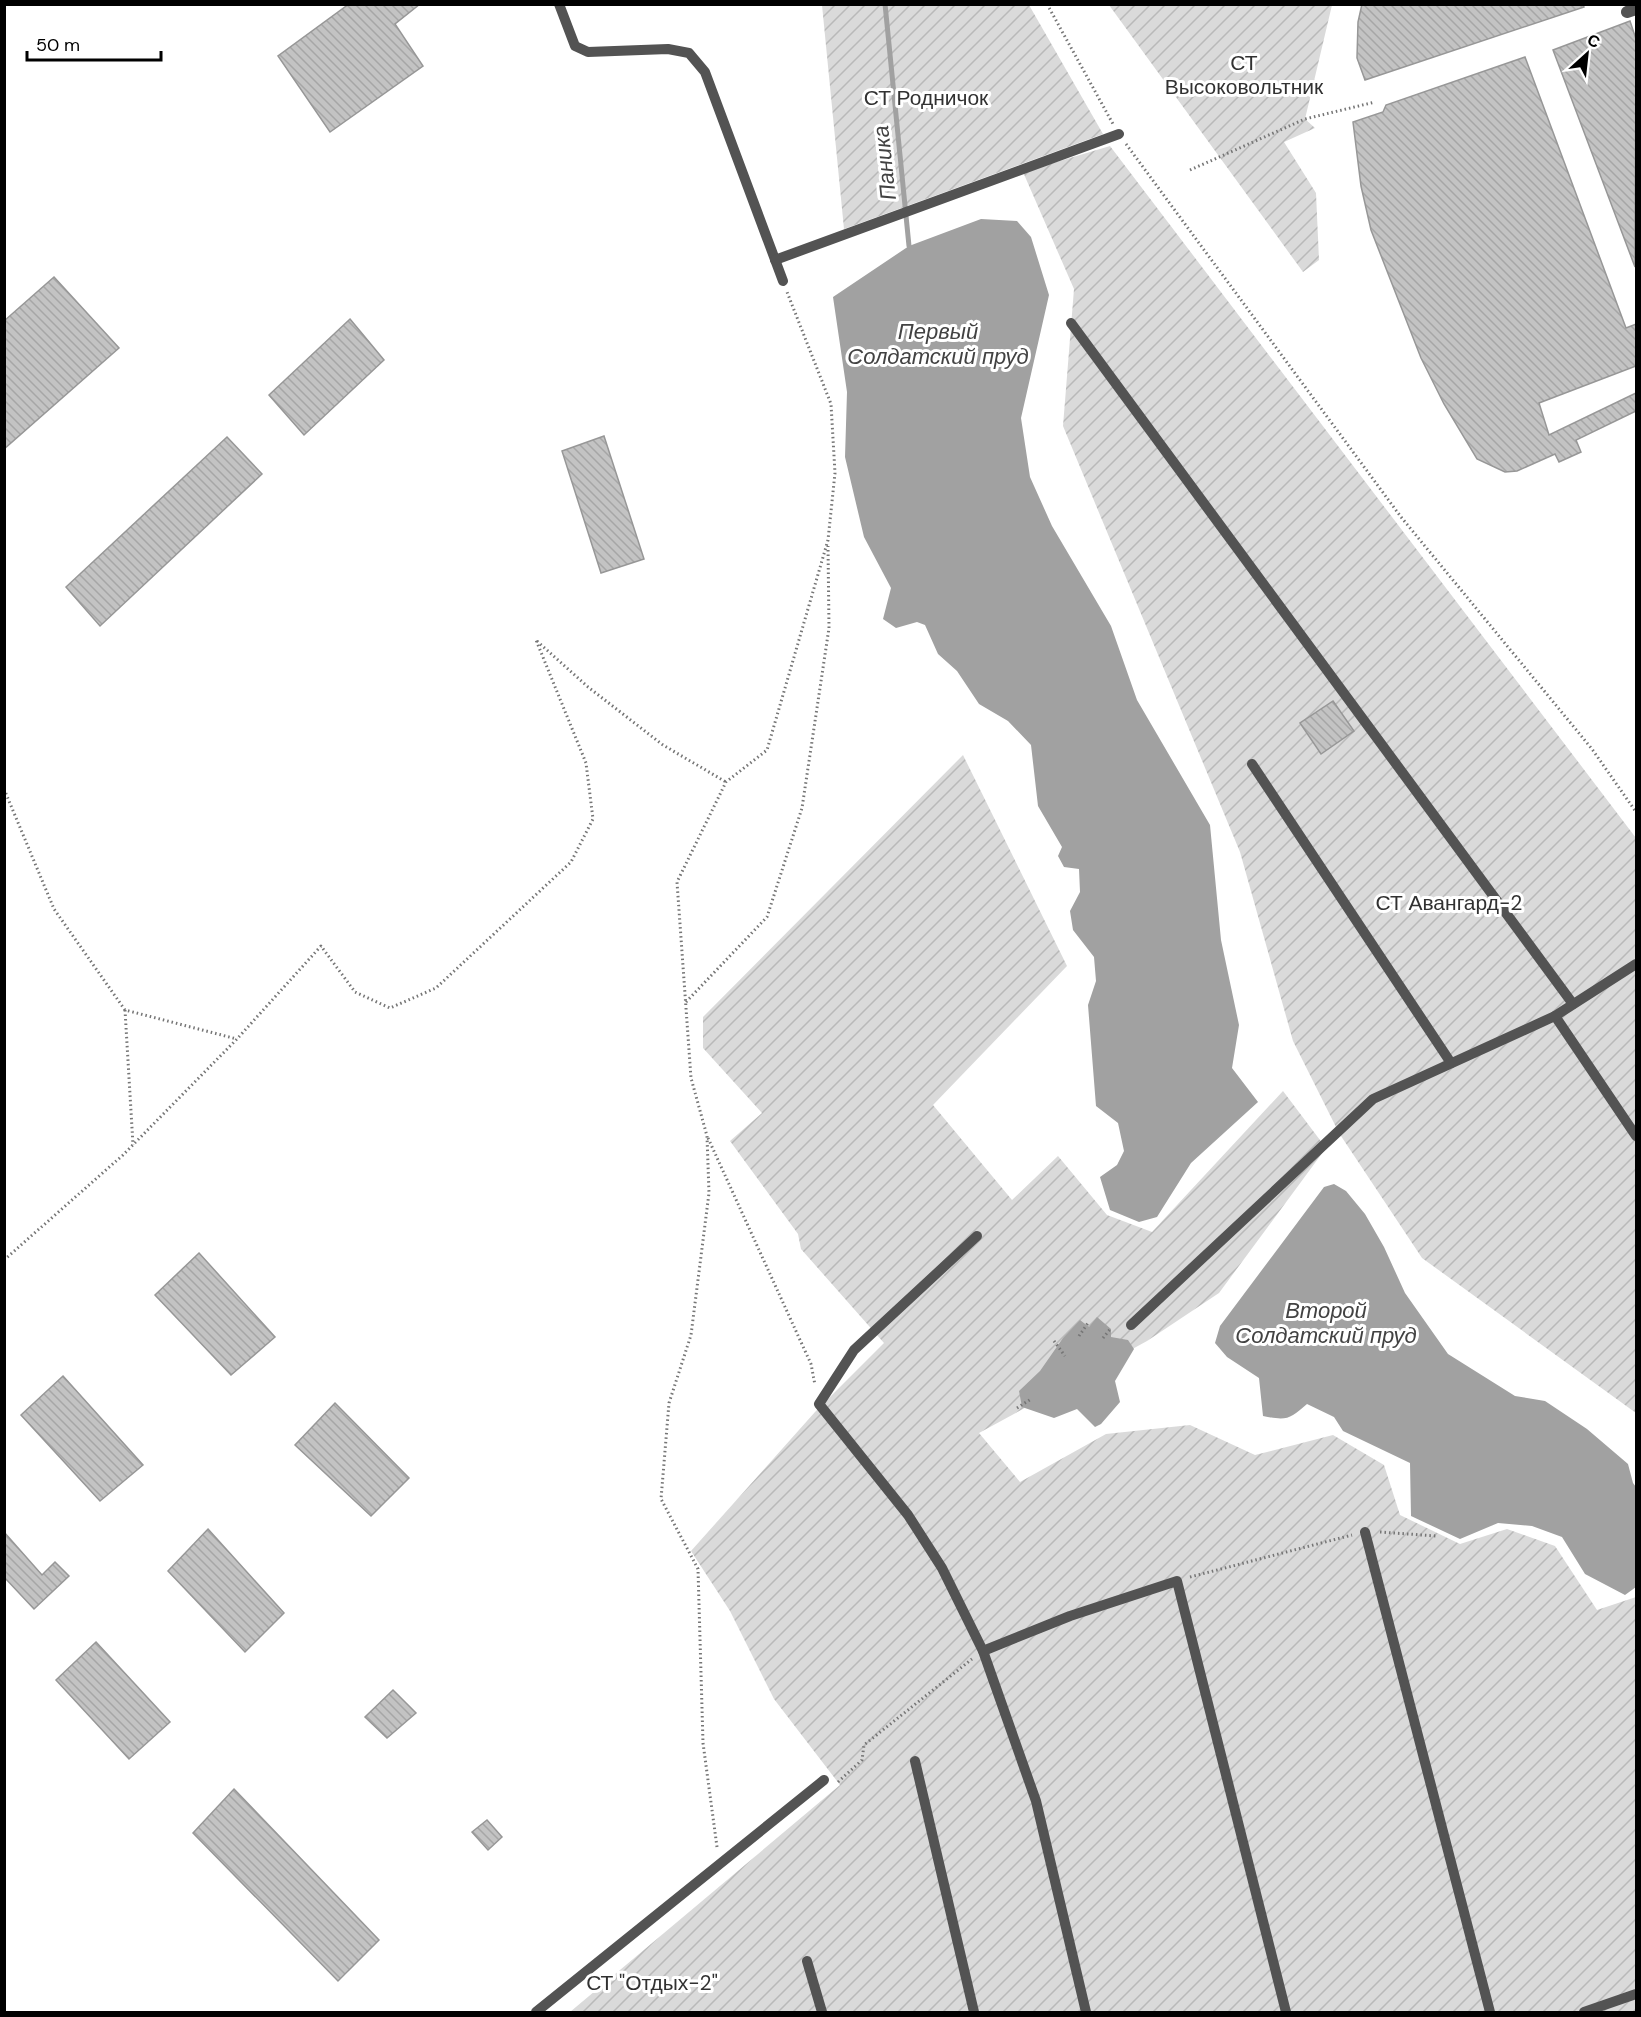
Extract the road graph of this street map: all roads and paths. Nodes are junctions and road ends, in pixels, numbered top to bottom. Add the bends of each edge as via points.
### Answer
1 (559, 4) edge
2 (1047, 4) edge
3 (1375, 102) dead end
4 (1119, 134) junction
5 (1190, 170) dead end
6 (775, 260) junction
7 (783, 281) joint
8 (1071, 323) dead end
9 (828, 540) junction
10 (1252, 764) dead end
11 (726, 783) junction
12 (4, 789) edge
13 (1636, 812) edge
14 (1636, 964) edge
15 (686, 1002) junction
16 (1574, 1004) junction
17 (125, 1010) junction
18 (1555, 1016) junction
19 (237, 1039) junction
20 (1451, 1063) junction
21 (1636, 1136) edge
22 (707, 1137) junction
23 (133, 1145) junction
24 (976, 1236) dead end
25 (4, 1260) edge
26 (1088, 1323) dead end
27 (1131, 1325) dead end
28 (1112, 1328) dead end
29 (1079, 1336) dead end
30 (1103, 1338) dead end
31 (1054, 1341) dead end
32 (1065, 1356) dead end
33 (1030, 1399) dead end
34 (819, 1404) junction
35 (1017, 1408) dead end
36 (1365, 1532) junction
37 (1436, 1536) dead end
38 (1177, 1581) junction
39 (983, 1651) junction
40 (915, 1761) dead end
41 (824, 1779) joint
42 (719, 1864) junction
43 (807, 1961) dead end
44 (1636, 1994) edge
45 (537, 2013) edge
46 (822, 2013) edge
47 (974, 2013) edge
48 (1086, 2013) edge
49 (1286, 2013) edge
50 (1490, 2013) edge
51 (1584, 2013) edge

1 - 6 lane via 575,46 588,52 668,49 689,53 705,72
2 - 4 path
3 - 5 path via 1305,119
4 - 6 lane
4 - 13 path via 1401,517 1592,749
6 - 7 lane
7 - 9 path via 831,404 835,473
8 - 16 lane
9 - 11 path via 767,750
9 - 15 path via 829,628 802,808 767,917
10 - 20 lane
11 - 15 path via 677,882
11 - 19 path via 663,745 588,687 536,640 586,763 593,819 571,862 436,988 390,1008 355,992 321,946
12 - 17 path via 54,909
14 - 16 lane
15 - 22 path via 691,1078
16 - 18 lane
17 - 19 path
17 - 23 path
18 - 20 lane
18 - 21 lane
19 - 23 path
20 - 27 lane via 1373,1099
22 - 34 path via 811,1364
22 - 42 path via 709,1193 691,1335 669,1403 661,1499 698,1569 703,1743
23 - 25 path
24 - 34 lane via 854,1350
26 - 29 path
28 - 30 path
31 - 32 path
33 - 35 path
34 - 39 lane via 908,1515 942,1568
36 - 37 path
36 - 38 path
36 - 50 lane
38 - 39 lane via 1070,1616
38 - 49 lane
39 - 41 path via 864,1745 862,1760 835,1785
39 - 48 lane via 1036,1801
40 - 47 lane
41 - 42 lane
42 - 45 lane
43 - 46 lane
44 - 51 lane

